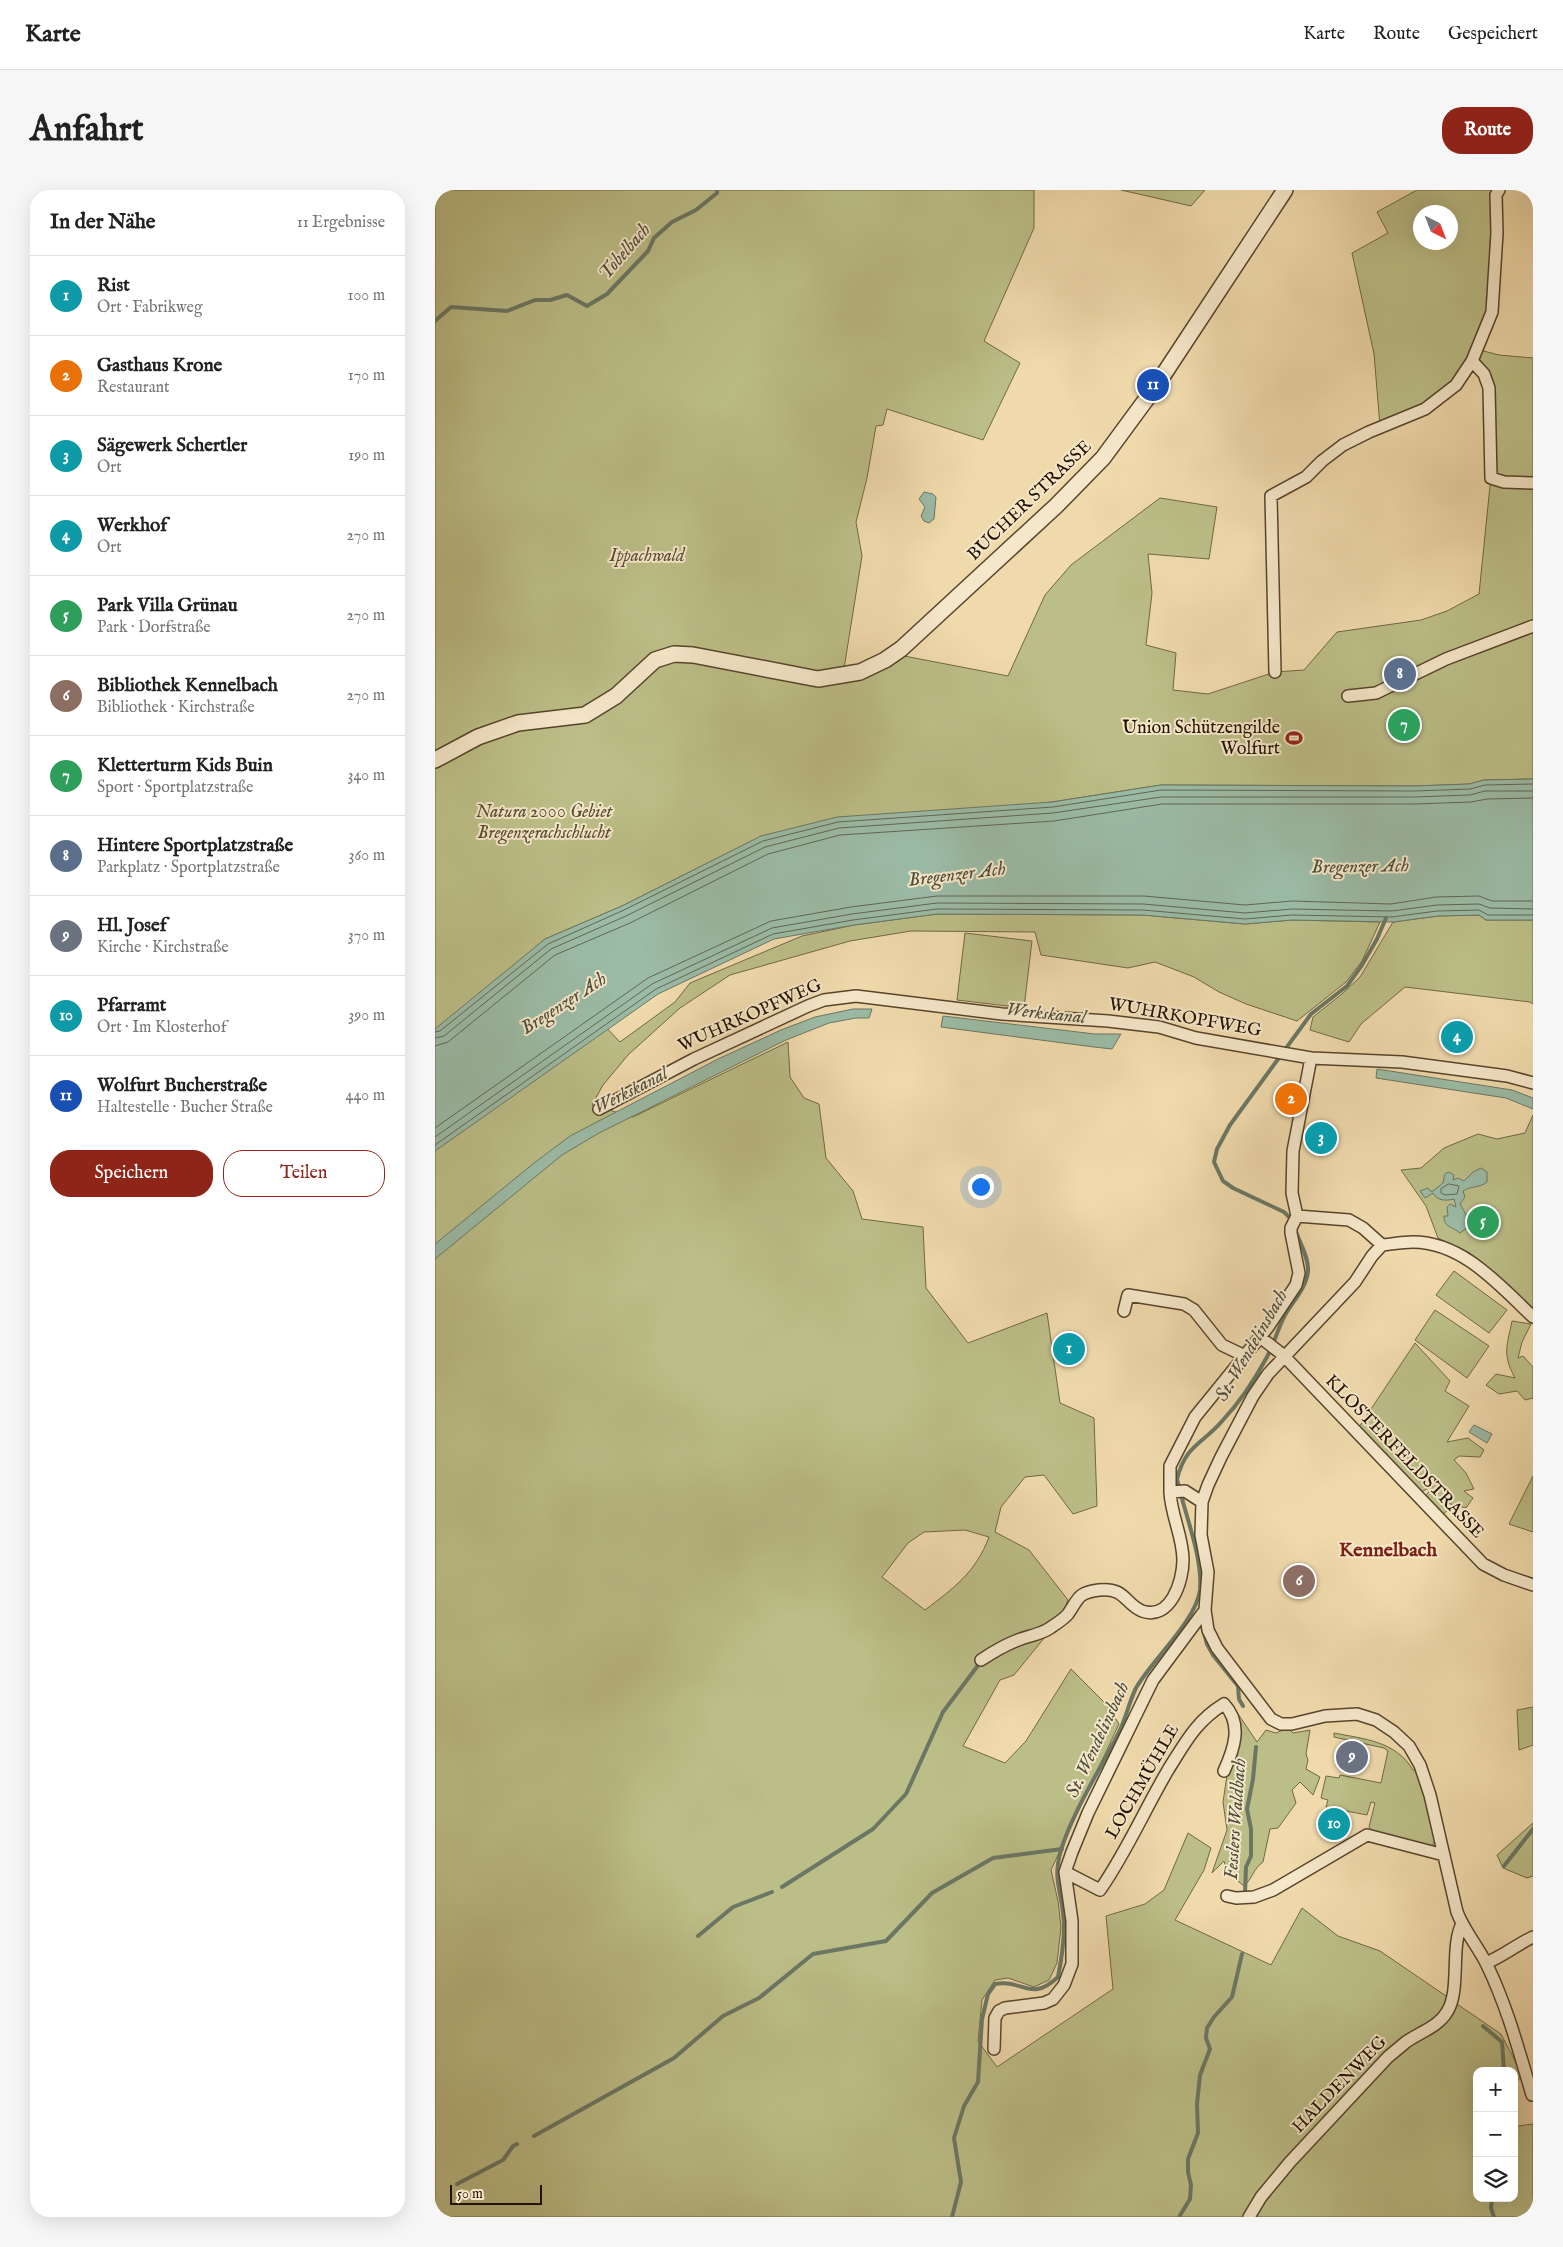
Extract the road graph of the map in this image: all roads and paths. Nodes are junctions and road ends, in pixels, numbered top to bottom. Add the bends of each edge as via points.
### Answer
1 (1285, 190) edge
2 (1499, 190) edge
3 (1472, 362) junction
4 (1533, 483) edge
5 (1533, 626) edge
6 (1275, 672) dead end
7 (1348, 696) dead end
8 (435, 760) edge
9 (1311, 1058) junction
10 (1533, 1083) edge
11 (599, 1109) dead end
12 (1294, 1221) junction
13 (1382, 1245) junction
14 (1124, 1311) dead end
15 (1533, 1317) edge
16 (1262, 1338) junction
17 (1281, 1354) junction
18 (1245, 1356) junction
19 (1177, 1492) junction
20 (1202, 1502) junction
21 (1533, 1585) edge
22 (1205, 1610) junction
23 (981, 1660) dead end
24 (1224, 1771) dead end
25 (1444, 1855) junction
26 (1065, 1872) junction
27 (1227, 1896) dead end
28 (1461, 1924) junction
29 (1533, 1937) edge
30 (1486, 1964) junction
31 (994, 2049) dead end
32 (1532, 2095) edge
33 (1249, 2217) edge

1 - 8 street, BUCHER STRASSE via 1157,386 1089,474 901,649 885,660 860,672 818,679 729,661 674,654 655,660 615,696 585,715 518,723 478,737
2 - 3 street via 1492,312
3 - 4 street via 1484,374 1489,388 1491,478
3 - 6 street via 1456,385 1425,408 1343,445 1306,477 1271,496
5 - 7 street via 1446,659 1376,693
9 - 10 street, WUHRKOPFWEG via 1402,1062 1507,1076
9 - 11 street, WUHRKOPFWEG via 1196,1038 1159,1027 1002,1014 881,998 840,997 808,1006 694,1059
9 - 12 street via 1293,1151
12 - 13 street via 1349,1220
12 - 16 street via 1299,1273 1296,1285
13 - 15 street via 1415,1242 1463,1256
13 - 17 street via 1355,1282 1315,1325
14 - 18 street via 1128,1295 1184,1304 1194,1310 1221,1345
16 - 17 street, KLOSTERFELDSTRASSE
16 - 18 street
17 - 20 street via 1253,1396
17 - 21 street, KLOSTERFELDSTRASSE via 1483,1564 1504,1576
18 - 19 street via 1209,1399 1169,1466
19 - 20 street
19 - 23 street via 1183,1560 1176,1593 1168,1606 1156,1613 1141,1610 1114,1591 1085,1594 1076,1599 1068,1615 1048,1630 1002,1647
20 - 22 street via 1201,1535 1208,1572
22 - 25 street via 1208,1630 1217,1648 1271,1719 1281,1724 1292,1724 1325,1716 1357,1714 1376,1720 1409,1746 1420,1764 1430,1795
22 - 26 street, LOCHMÜHLE via 1153,1680 1089,1813
24 - 26 street, LOCHMÜHLE via 1235,1748 1235,1725 1230,1710 1224,1704 1194,1728 1100,1890
25 - 27 street via 1367,1834 1273,1890 1254,1897
25 - 28 street
26 - 31 street via 1073,1948 1072,1964 1064,1985 1053,1999 1044,2003 999,2011 995,2018
28 - 30 street
28 - 33 street, HALDENWEG via 1448,2011 1433,2026 1388,2057 1290,2162
29 - 30 street
30 - 32 street via 1503,2003

